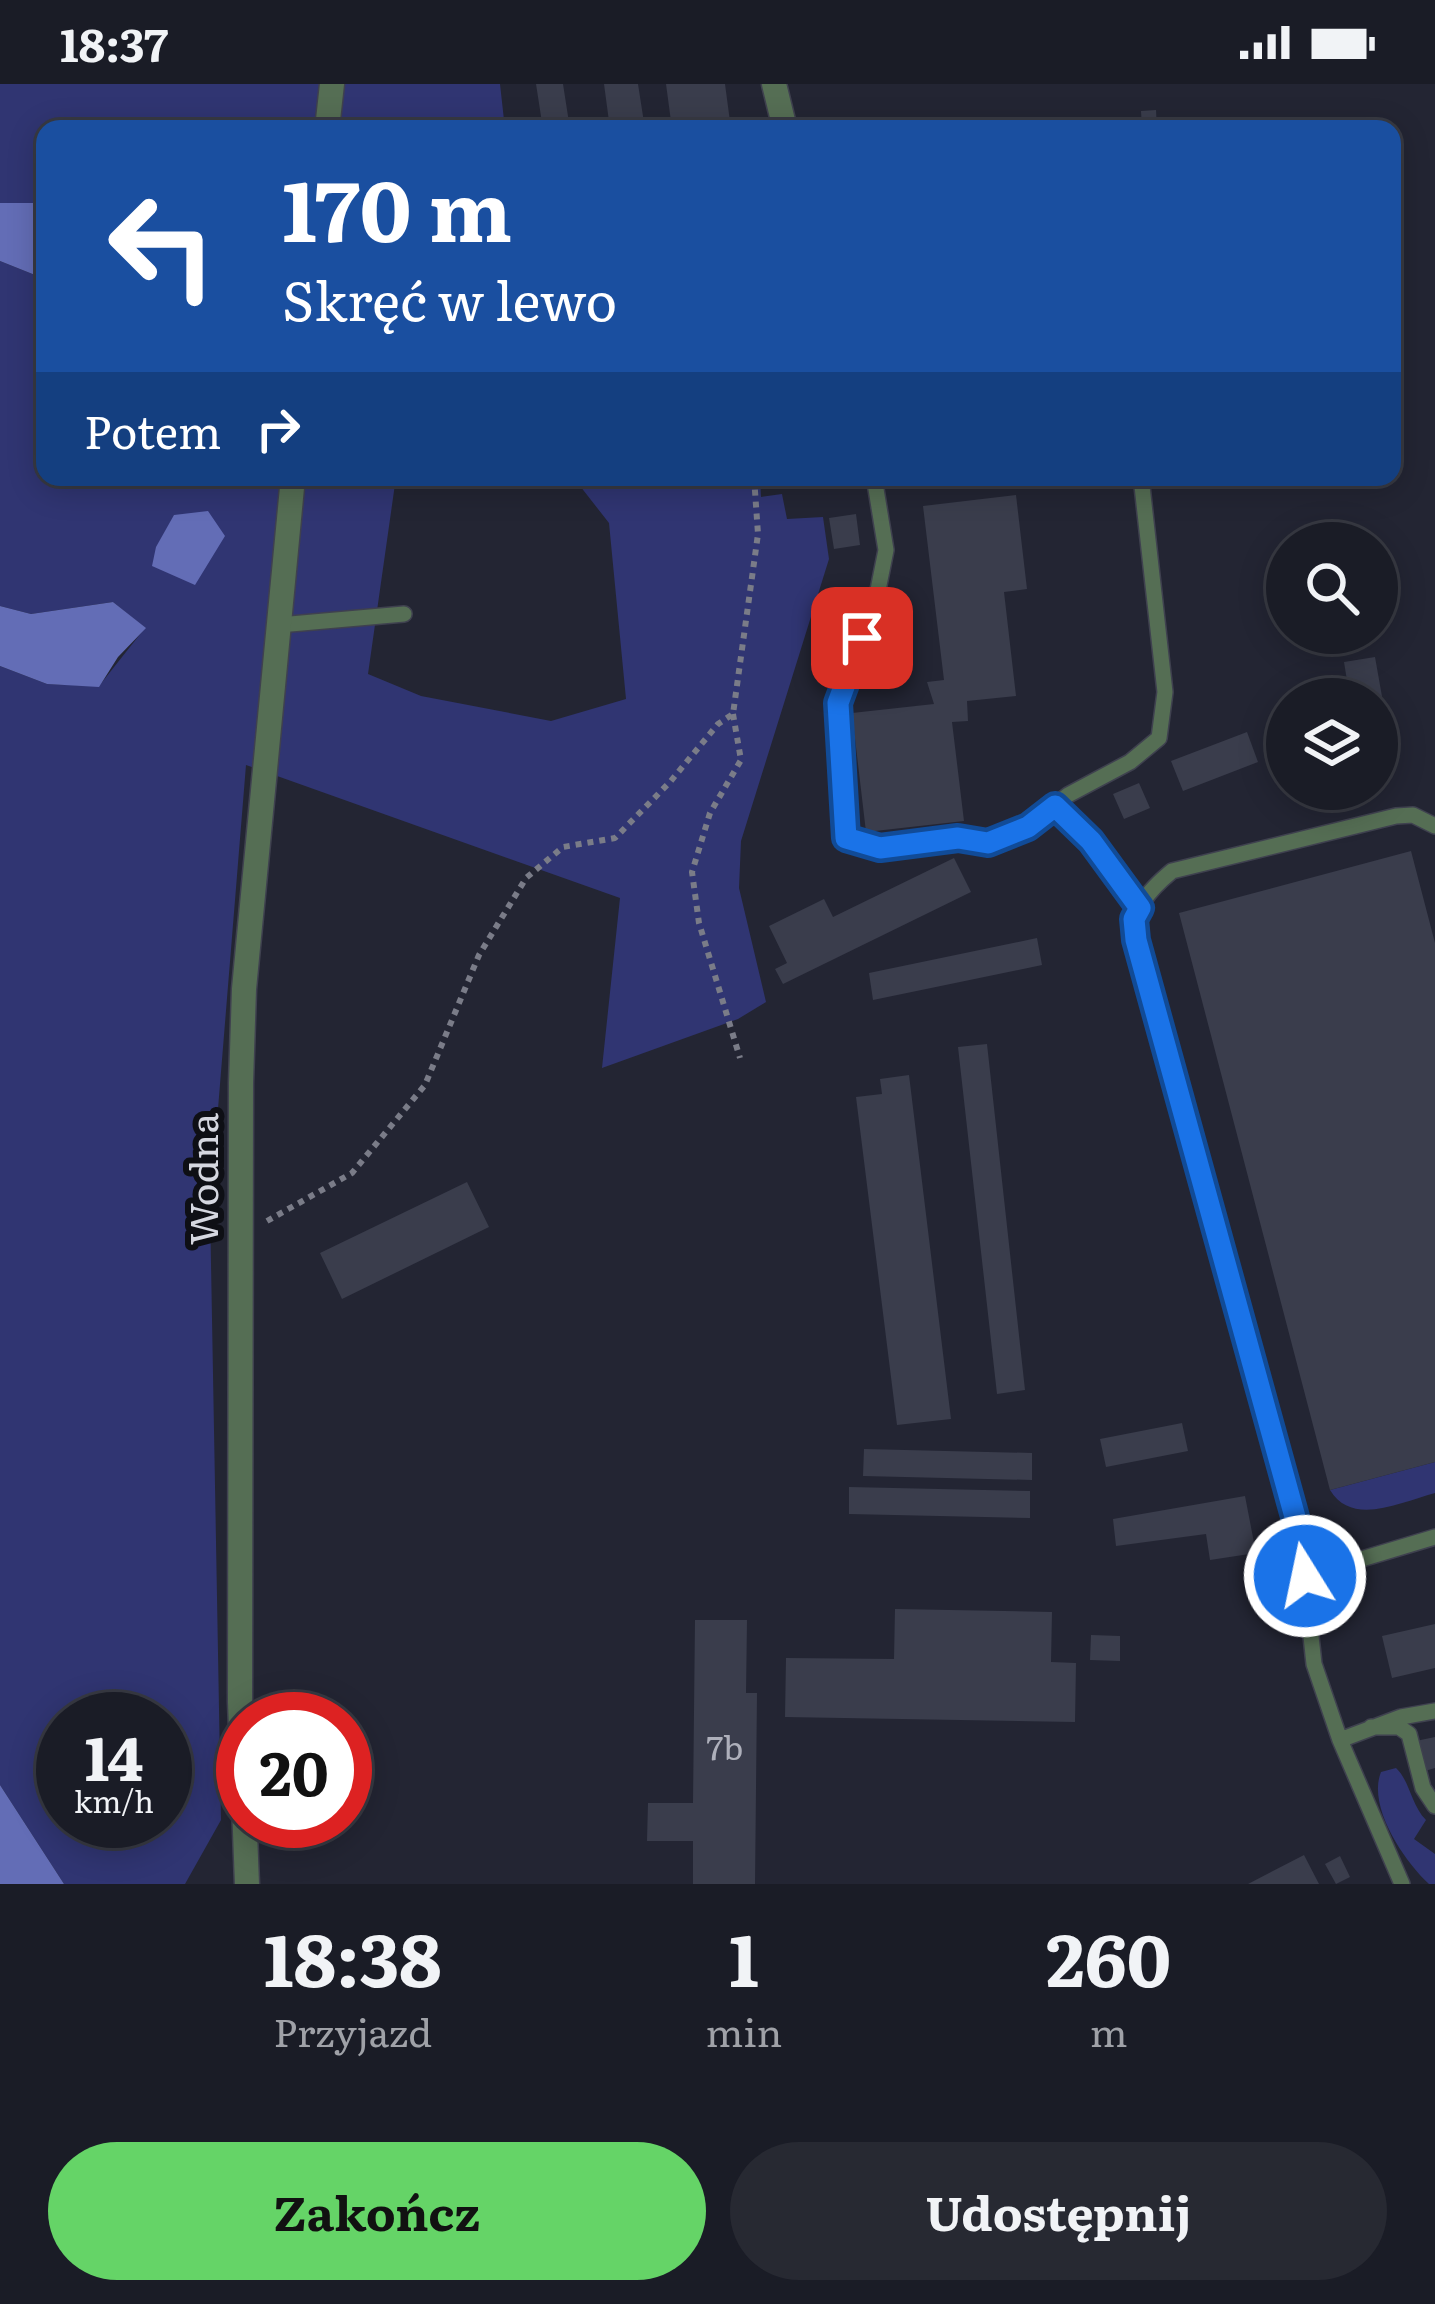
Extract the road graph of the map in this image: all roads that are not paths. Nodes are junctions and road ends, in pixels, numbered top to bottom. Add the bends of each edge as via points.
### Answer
1 (332, 84) edge
2 (774, 84) edge
3 (328, 120) edge
4 (783, 120) edge
5 (292, 486) edge
6 (875, 486) edge
7 (1142, 486) edge
8 (404, 614) dead end
9 (279, 625) junction
10 (1055, 806) junction
11 (1435, 826) edge
12 (1140, 908) junction
13 (1435, 1537) edge
14 (1305, 1576) junction
15 (1432, 1710) edge
16 (1371, 1727) junction
17 (1340, 1740) junction
18 (1435, 1806) edge
19 (247, 1884) edge
20 (1402, 1884) edge

1 - 3 street
2 - 4 street
5 - 9 street, Wodna
6 - 10 lane via 886,550 838,703 846,838 880,848 958,838 988,843
7 - 10 lane via 1165,692 1159,738
8 - 9 lane
9 - 19 street, Wodna via 244,989
10 - 12 lane
11 - 12 lane via 1396,816 1172,872
12 - 14 lane via 1136,940
13 - 14 lane
14 - 17 lane via 1314,1664
15 - 16 lane
16 - 17 lane
16 - 18 lane via 1409,1733
17 - 20 lane

